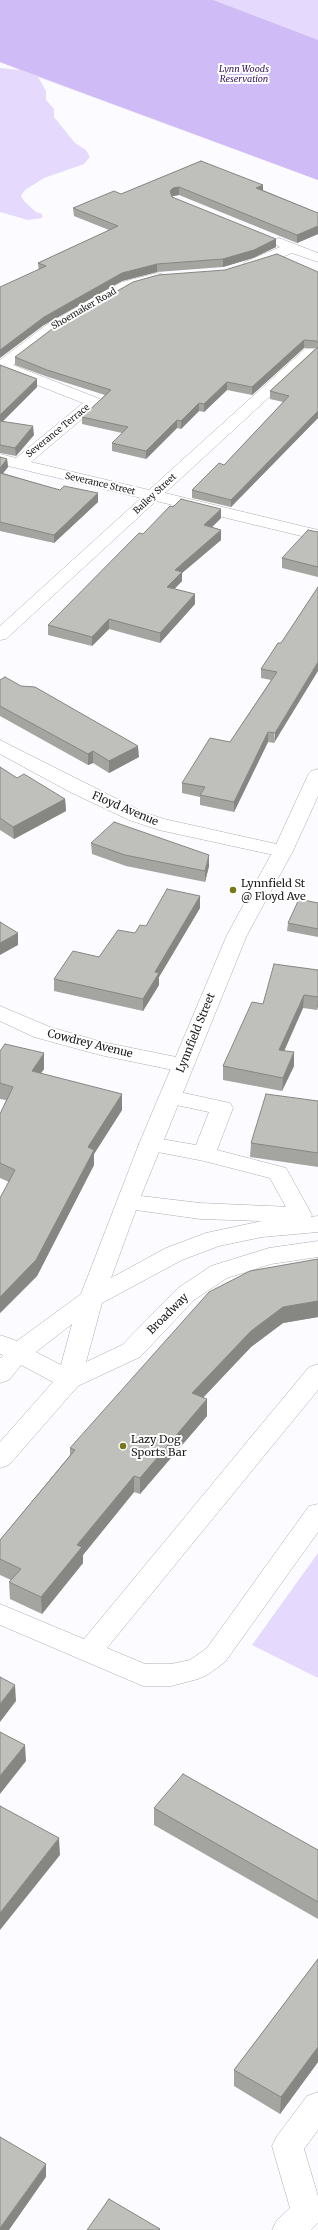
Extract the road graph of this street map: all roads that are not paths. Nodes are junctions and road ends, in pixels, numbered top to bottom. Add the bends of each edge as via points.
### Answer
1 (270, 238) edge
2 (293, 248) junction
3 (318, 258) edge
4 (235, 270) edge
5 (168, 276) edge
6 (310, 352) edge
7 (1, 366) edge
8 (0, 459) edge
9 (18, 464) junction
10 (153, 496) junction
11 (318, 535) edge
12 (0, 635) edge
13 (0, 746) edge
14 (318, 775) edge
15 (283, 851) junction
16 (0, 1013) edge
17 (183, 1065) junction
18 (170, 1097) junction
19 (150, 1144) junction
20 (204, 1154) junction
21 (129, 1202) junction
22 (312, 1219) edge
23 (318, 1249) edge
24 (91, 1298) junction
25 (10, 1348) edge
26 (318, 1372) edge
27 (0, 1374) edge
28 (69, 1380) junction
29 (0, 1460) edge
30 (318, 1513) edge
31 (0, 1614) edge
32 (89, 1652) junction
33 (318, 2106) edge
34 (304, 2221) edge

1 - 2 street
2 - 3 street
2 - 4 street
5 - 7 street, Shoemaker Road via 142,280 116,290 50,329
6 - 10 street, Bailey Street
7 - 9 street, Severance Terrace via 94,402
8 - 9 street, Severance Street
9 - 10 street, Severance Street
10 - 11 street, Severance Street
10 - 12 street, Bailey Street
13 - 15 street, Floyd Avenue via 77,788 136,816 159,824
14 - 15 street, Lynnfield Street
15 - 17 street, Lynnfield Street via 237,935
16 - 17 street, Cowdrey Avenue via 42,1032 100,1048
17 - 18 street, Lynnfield Street
18 - 19 street, Lynnfield Street
18 - 20 street via 222,1108
19 - 20 street
19 - 21 street, Lynnfield Street
20 - 22 street via 278,1173
21 - 22 street via 200,1211
21 - 24 street, Lynnfield Street
22 - 24 street via 214,1239 174,1254
23 - 28 street, Broadway via 269,1256 219,1272 186,1294 131,1351
24 - 25 street
24 - 28 street, Broadway
25 - 27 street
25 - 28 street
26 - 32 street
28 - 29 street, Broadway
30 - 32 street via 216,1654 198,1668 171,1675 143,1675
31 - 32 street
33 - 34 street via 288,2146

